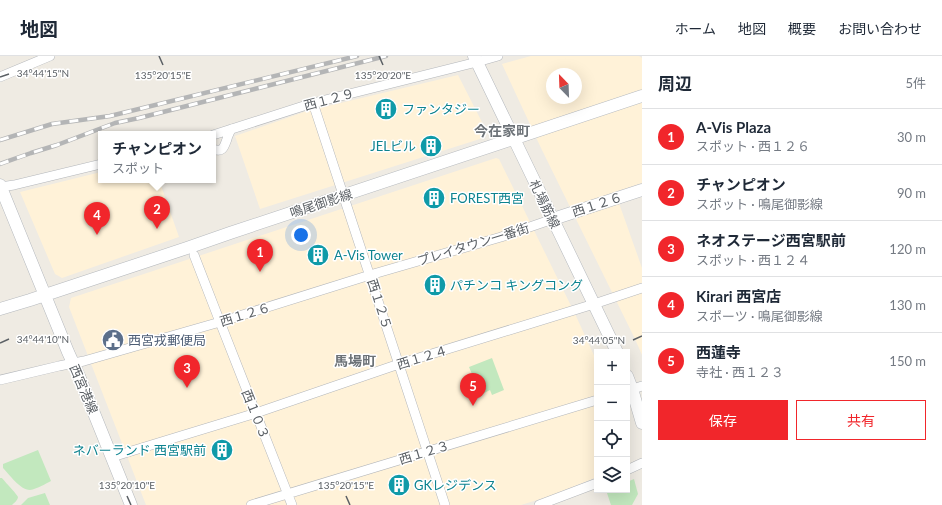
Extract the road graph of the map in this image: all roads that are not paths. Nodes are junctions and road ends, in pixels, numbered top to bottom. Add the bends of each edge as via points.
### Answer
1 (50, 56) edge
2 (498, 56) edge
3 (476, 59) edge
4 (0, 77) edge
5 (642, 96) edge
6 (313, 103) junction
7 (231, 129) junction
8 (216, 134) edge
9 (514, 139) junction
10 (216, 150) edge
11 (98, 165) edge
12 (0, 186) edge
13 (642, 190) edge
14 (344, 196) junction
15 (552, 219) junction
16 (194, 255) dead end
17 (370, 275) junction
18 (642, 288) edge
19 (45, 295) junction
20 (594, 304) junction
21 (0, 309) edge
22 (220, 322) junction
23 (616, 349) edge
24 (73, 364) junction
25 (400, 364) junction
26 (0, 380) edge
27 (634, 389) edge
28 (594, 401) edge
29 (256, 413) junction
30 (642, 423) edge
31 (427, 452) junction
32 (112, 457) junction
33 (642, 463) edge
34 (630, 469) edge
35 (594, 484) edge
36 (288, 494) junction
37 (130, 505) edge
38 (252, 505) edge
39 (292, 505) edge
40 (445, 505) edge
41 (539, 505) edge

1 - 4 street
2 - 3 street, 西１２９
3 - 6 street, 西１２９
3 - 9 street, 札場筋線
5 - 9 street, 鳴尾御影線
6 - 7 street, 西１２９
6 - 14 street, 西１２５
7 - 8 street, 西１２９
7 - 10 street via 224,148
9 - 14 street, 鳴尾御影線
9 - 15 street, 札場筋線
11 - 12 street
12 - 19 street, 西宮港線
13 - 15 street, 西１２６
14 - 17 street, 西１２５
14 - 19 street, 鳴尾御影線
15 - 17 street, プレイタウン一番街 via 501,237
15 - 20 street, 札場筋線
16 - 22 street, 西１０３
17 - 22 street, 西１２６
17 - 25 street, 西１２５
18 - 20 street, 西１２４
19 - 21 street, 鳴尾御影線
19 - 24 street, 西宮港線
20 - 23 street, 札場筋線
20 - 25 street, 西１２４
22 - 24 street, 西１２６
22 - 29 street, 西１０３
24 - 26 street, 西１２６
24 - 32 street, 西宮港線
25 - 29 street, 西１２４
25 - 31 street, 西１２５
27 - 30 street
28 - 31 street, 西１２３
29 - 32 street, 西１２４
29 - 36 street, 西１０３
31 - 36 street, 西１２３
31 - 40 street, 西１２５
32 - 37 street, 西宮港線
33 - 34 street
35 - 41 street
36 - 38 street, 西１２３
36 - 39 street, 西１０３

